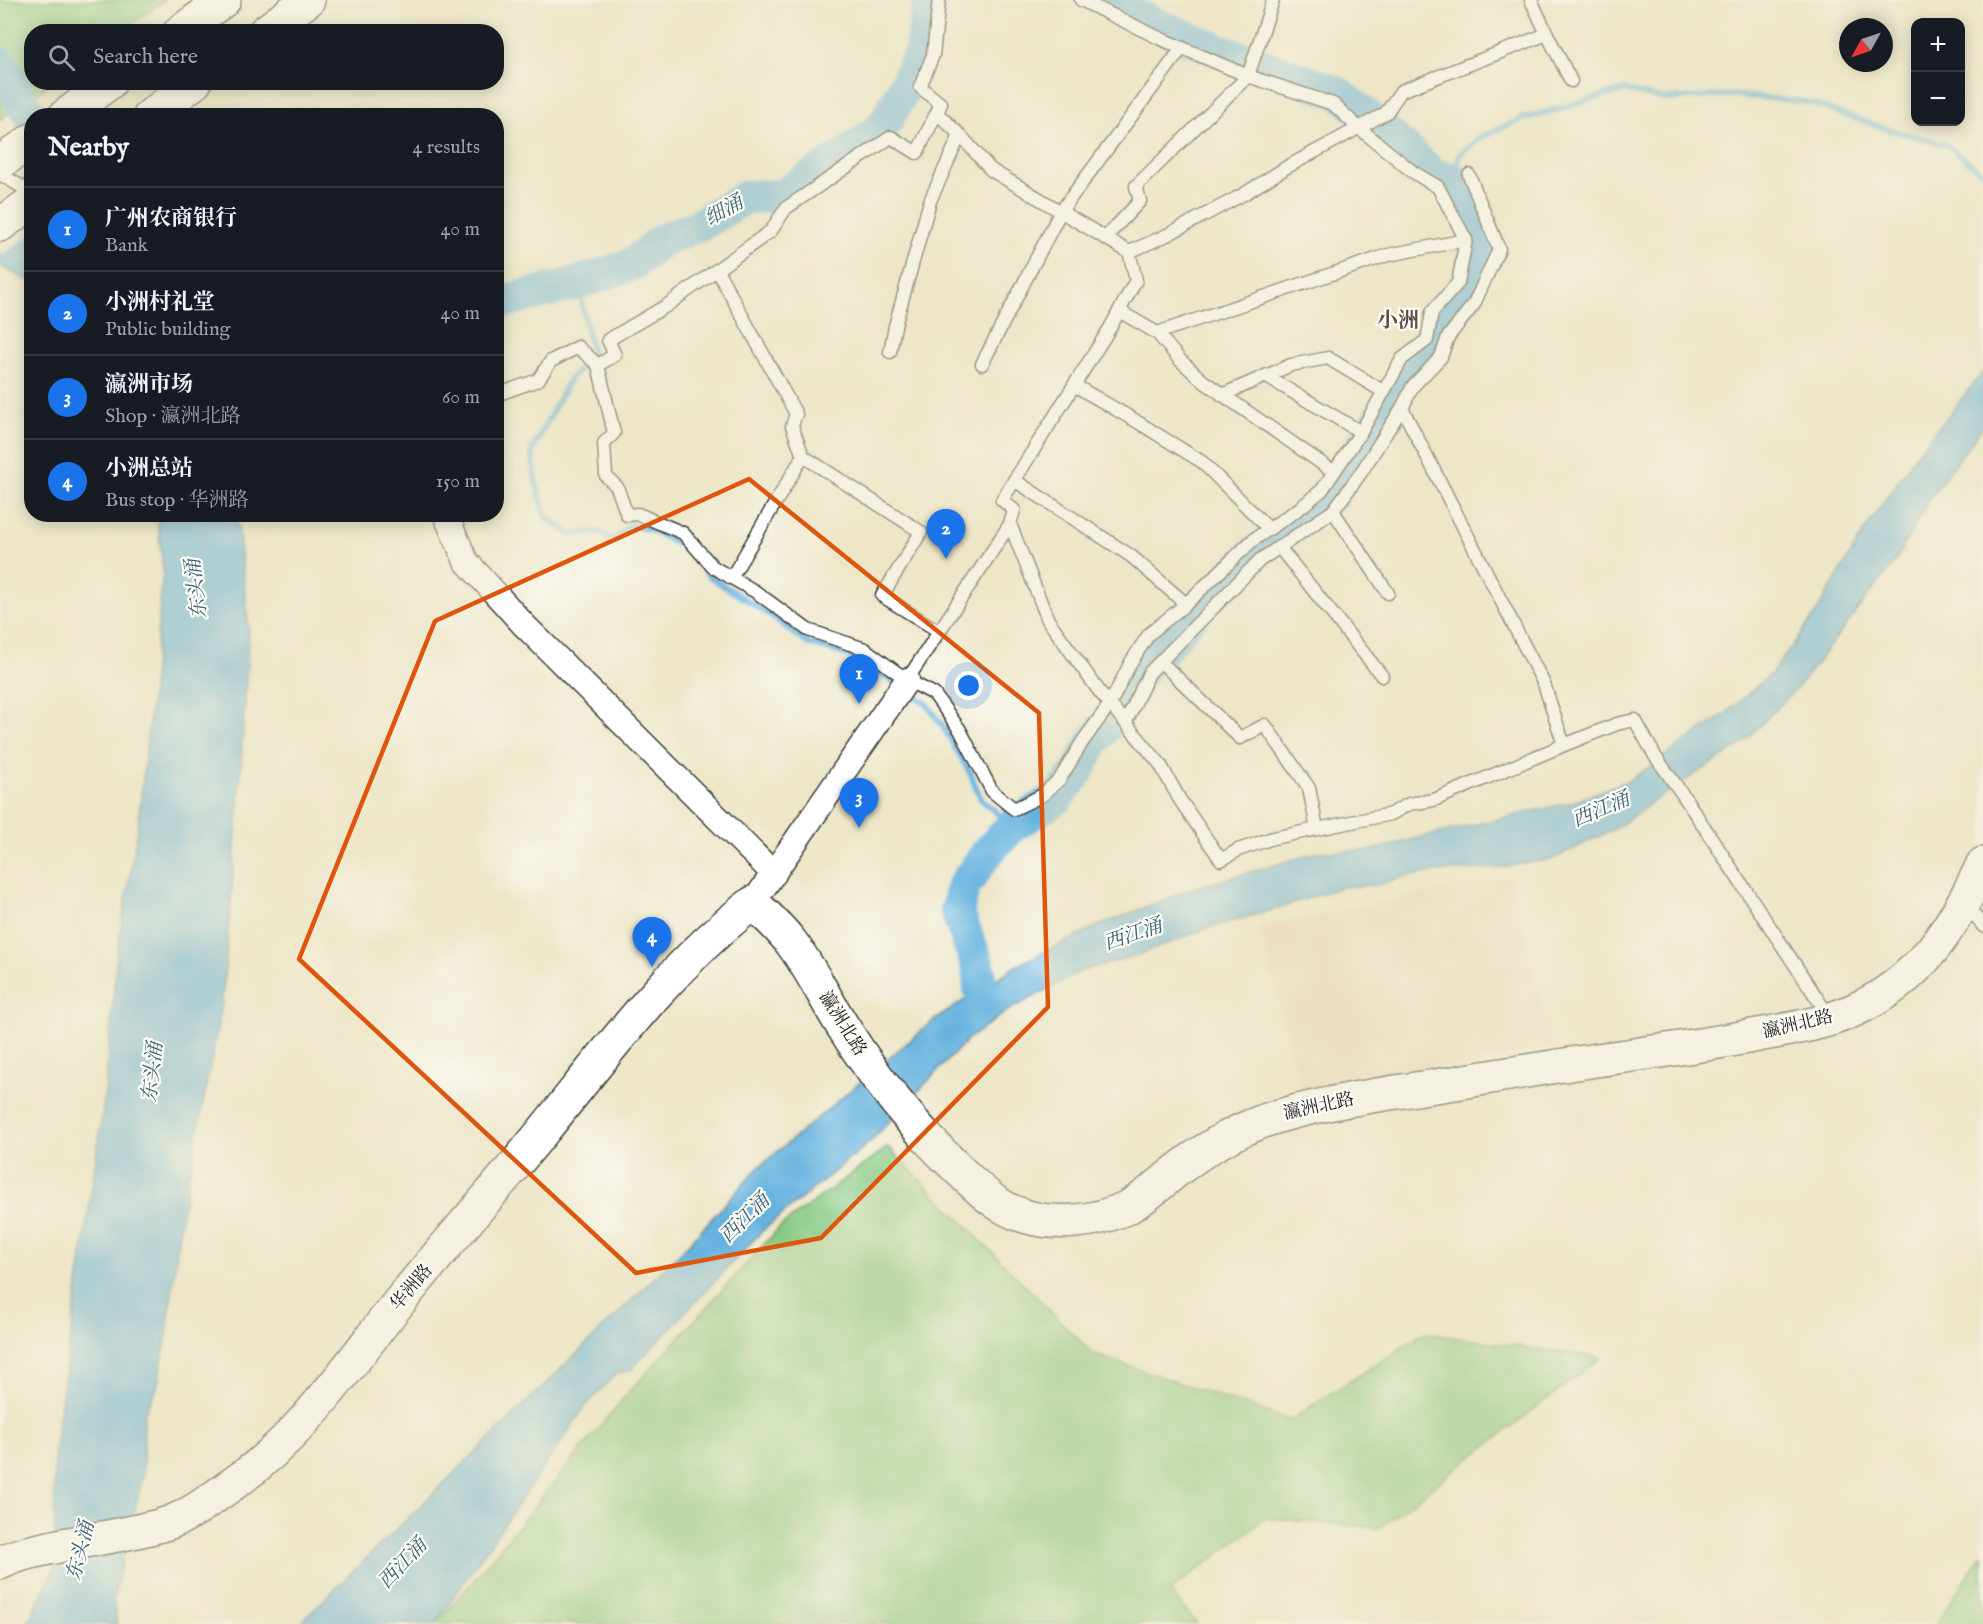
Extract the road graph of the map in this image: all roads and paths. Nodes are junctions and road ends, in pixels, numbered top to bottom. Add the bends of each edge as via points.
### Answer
1 (224, 0) edge
2 (308, 0) edge
3 (939, 0) edge
4 (1081, 0) edge
5 (1273, 0) edge
6 (1531, 0) edge
7 (191, 24) edge
8 (276, 24) edge
9 (1547, 34) junction
10 (1182, 48) junction
11 (1248, 76) junction
12 (1571, 81) dead end
13 (99, 90) edge
14 (184, 90) edge
15 (76, 108) edge
16 (161, 108) edge
17 (937, 113) junction
18 (1359, 128) junction
19 (960, 135) junction
20 (24, 146) edge
21 (0, 163) edge
22 (0, 174) edge
23 (1469, 175) dead end
24 (24, 188) edge
25 (24, 208) edge
26 (1061, 211) junction
27 (0, 225) edge
28 (1106, 238) junction
29 (1466, 240) junction
30 (1129, 252) junction
31 (717, 270) junction
32 (1119, 311) junction
33 (1157, 333) junction
34 (890, 352) dead end
35 (982, 364) dead end
36 (598, 365) junction
37 (1265, 376) junction
38 (1074, 385) junction
39 (504, 392) edge
40 (1384, 392) junction
41 (1222, 395) junction
42 (1402, 408) junction
43 (1361, 432) junction
44 (803, 456) junction
45 (1334, 472) junction
46 (1014, 480) junction
47 (1334, 511) junction
48 (449, 522) edge
49 (1010, 524) junction
50 (1269, 529) junction
51 (1279, 547) junction
52 (731, 578) junction
53 (1388, 593) dead end
54 (1186, 604) junction
55 (940, 632) junction
56 (1161, 662) junction
57 (1382, 676) dead end
58 (907, 680) junction
59 (1110, 704) junction
60 (1126, 722) junction
61 (1564, 745) junction
62 (1317, 829) junction
63 (1983, 864) edge
64 (774, 874) junction
65 (753, 903) junction
66 (1973, 914) edge
67 (1830, 1019) junction
68 (0, 1563) edge

1 - 7 main road
2 - 8 main road
3 - 17 lane via 933,55 920,87 941,104
4 - 10 lane
5 - 11 lane
6 - 9 lane
9 - 12 lane
9 - 18 lane via 1401,91 1386,113
10 - 11 lane
10 - 26 lane
11 - 18 lane via 1333,104
11 - 28 lane via 1136,186 1140,201
13 - 15 main road
14 - 16 main road
17 - 19 lane
17 - 31 lane via 917,153 891,137 786,208 771,231
18 - 29 lane via 1438,187
18 - 30 lane via 1234,199
19 - 26 lane via 991,170
19 - 34 lane via 930,201
20 - 21 main road
22 - 24 lane
23 - 42 lane via 1499,249 1474,304 1448,337 1441,357 1413,387
25 - 27 main road
26 - 28 lane
26 - 35 lane
28 - 30 lane
29 - 33 lane via 1388,255
29 - 40 lane via 1458,283 1432,312 1427,340 1402,359
30 - 32 lane via 1136,280
31 - 36 lane via 608,340 615,355
31 - 44 lane via 796,414 792,426
32 - 33 lane
32 - 38 lane
33 - 41 lane via 1180,360
36 - 39 lane via 578,347 551,361 538,380
36 - 52 lane via 614,433 604,443 606,476 617,487 627,515 638,514 683,533 713,567
37 - 40 lane via 1291,365 1328,358
37 - 41 lane
37 - 43 lane
38 - 46 lane
38 - 50 lane via 1202,462
40 - 43 lane
41 - 45 lane
42 - 47 lane
42 - 61 lane via 1544,684
43 - 45 lane
44 - 52 lane
44 - 55 lane via 921,532 882,596
45 - 50 lane via 1323,490
46 - 49 lane via 1002,500 1014,510
46 - 54 lane via 1131,556
47 - 51 lane
47 - 53 lane
48 - 64 street via 466,561 523,624
49 - 55 lane
49 - 59 lane via 1048,620
50 - 54 lane
51 - 56 lane via 1260,560
51 - 57 lane
52 - 58 lane via 808,630 865,648
54 - 59 lane via 1149,634
55 - 58 lane
56 - 60 lane via 1149,673
56 - 62 lane via 1240,738 1265,725 1309,788
58 - 59 lane via 934,694 960,730 992,791 1014,809 1041,796 1060,778
58 - 64 street
59 - 60 lane
60 - 62 lane via 1160,764 1221,860 1273,838
61 - 62 lane via 1434,800 1409,804 1391,814
61 - 67 lane via 1635,720
63 - 66 main road, 瀛洲北路
64 - 65 street
65 - 67 main road, 瀛洲北路 via 792,945 865,1061 935,1148 998,1204 1047,1221 1095,1218 1126,1208 1210,1148 1278,1116 1321,1105 1728,1041
65 - 68 main road, 华洲路 via 710,939 658,992 281,1445 239,1479 172,1521 12,1556
66 - 67 main road, 瀛洲北路 via 1940,941 1898,985

